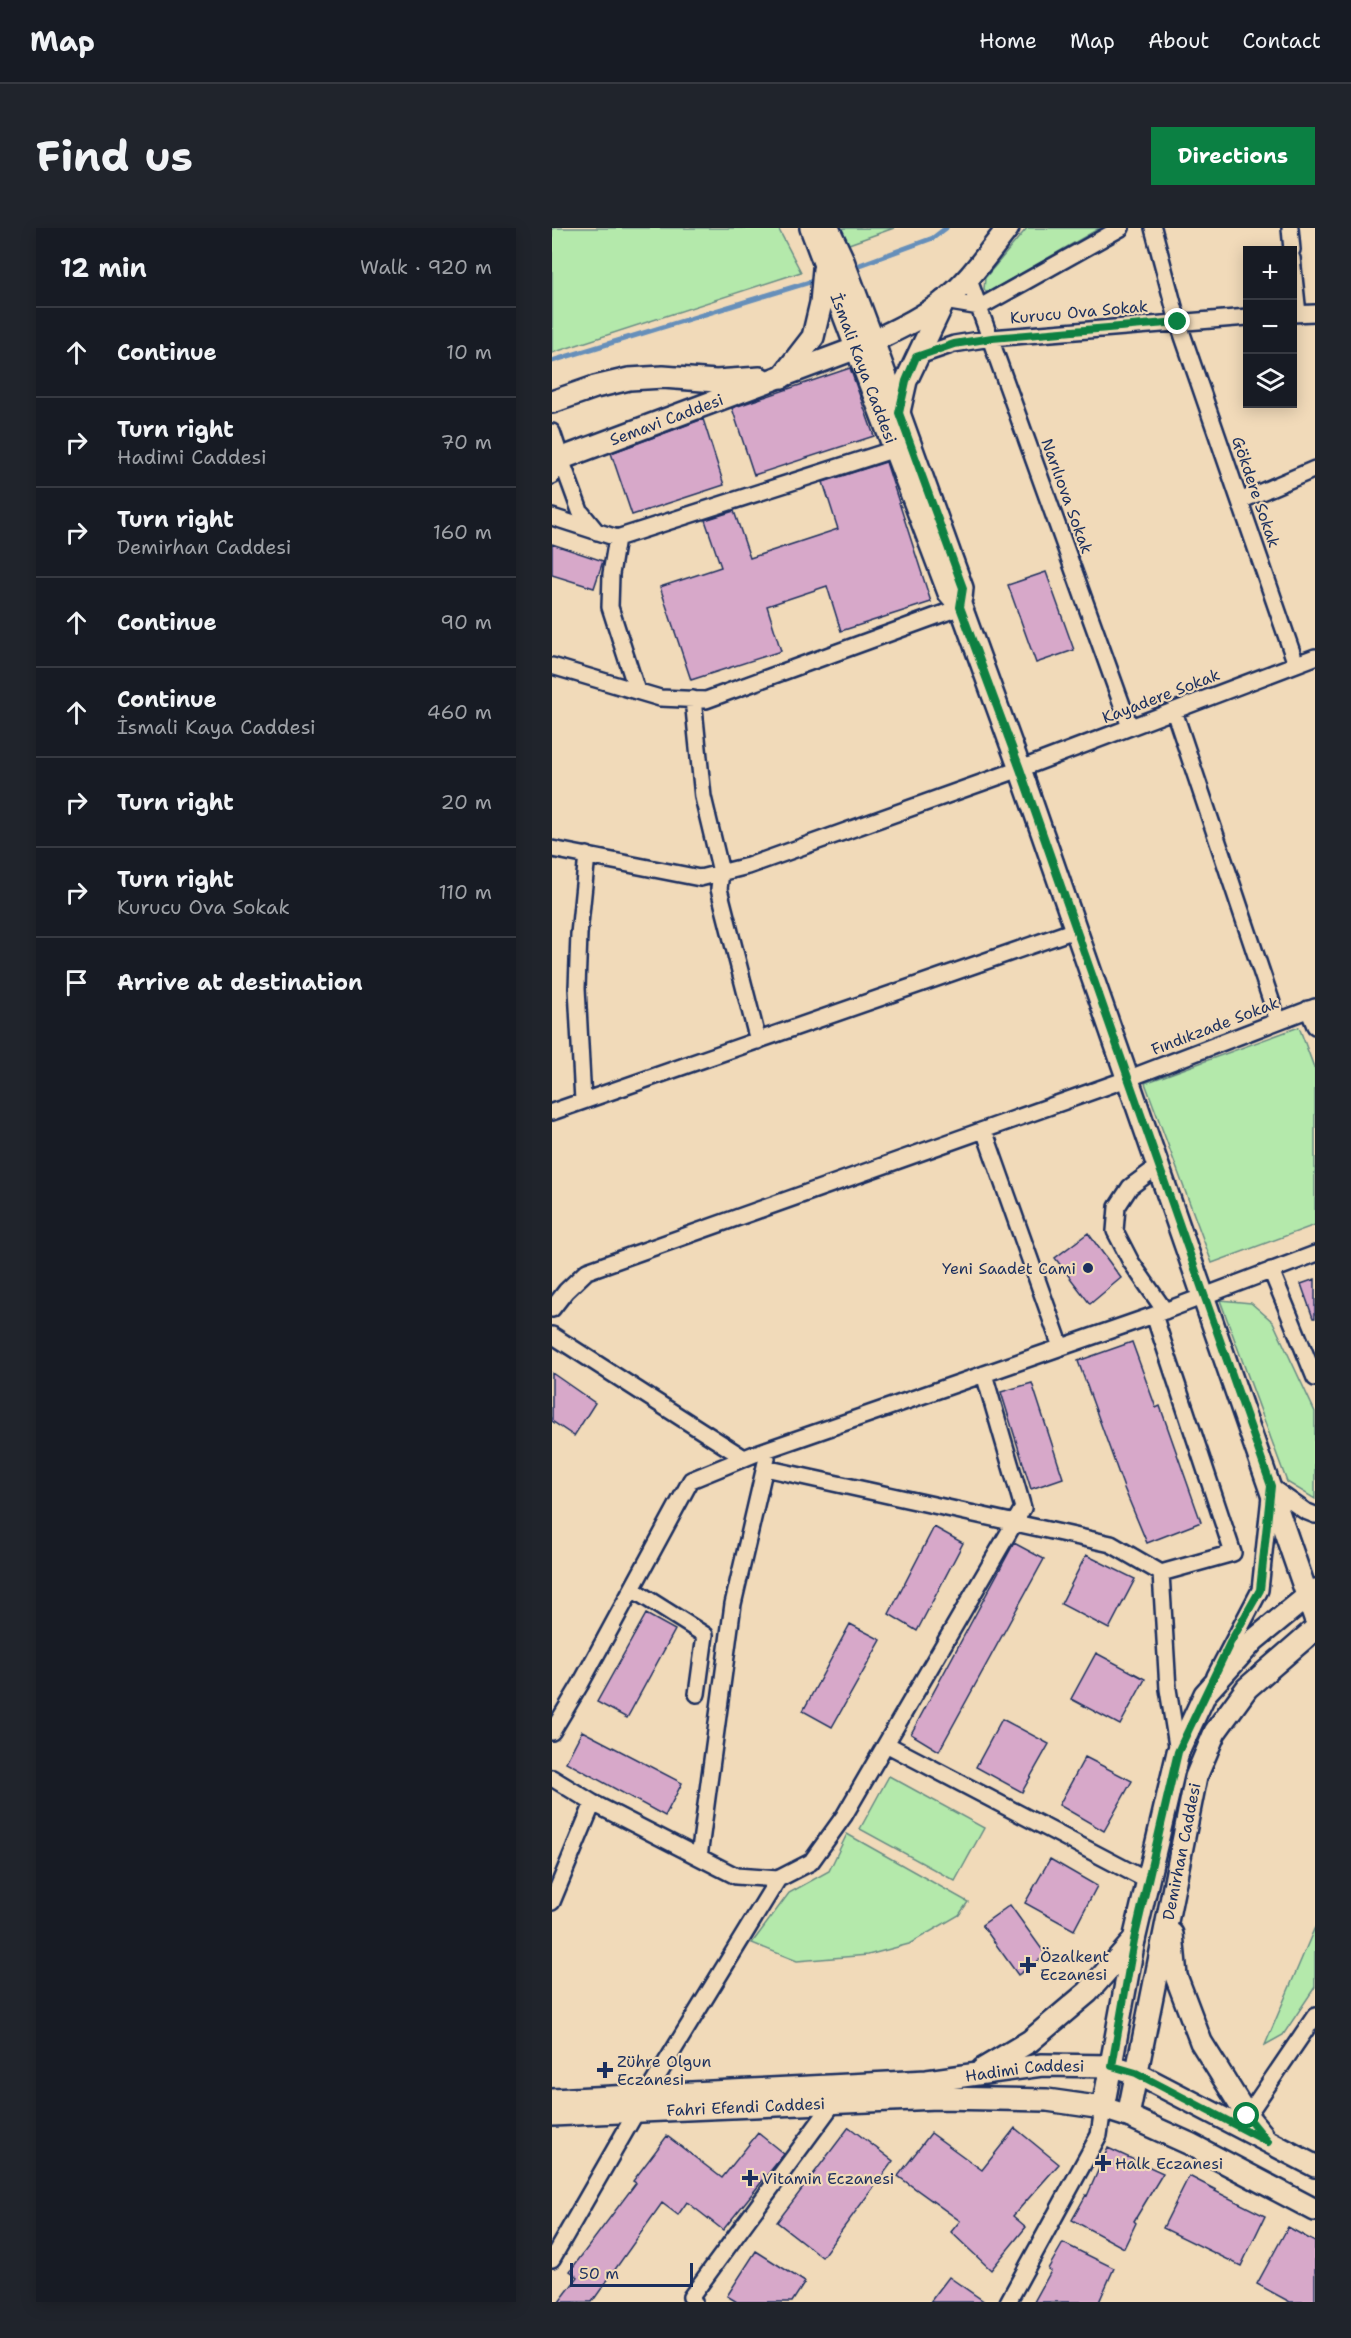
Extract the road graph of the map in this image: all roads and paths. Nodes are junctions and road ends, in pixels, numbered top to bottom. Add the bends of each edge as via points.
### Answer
1 (811, 228) edge
2 (828, 228) edge
3 (1008, 228) edge
4 (1121, 228) edge
5 (1153, 228) edge
6 (1290, 228) edge
7 (1292, 246) edge
8 (824, 264) junction
9 (968, 277) junction
10 (944, 301) junction
11 (980, 307) junction
12 (1315, 313) edge
13 (1297, 314) edge
14 (1243, 317) edge
15 (1178, 322) junction
16 (992, 338) junction
17 (865, 345) junction
18 (916, 357) junction
19 (781, 377) junction
20 (552, 402) edge
21 (899, 413) junction
22 (552, 432) edge
23 (895, 449) junction
24 (555, 466) edge
25 (1315, 469) edge
26 (1240, 501) junction
27 (552, 517) edge
28 (597, 532) junction
29 (617, 538) junction
30 (960, 607) junction
31 (1315, 657) edge
32 (1296, 664) junction
33 (552, 666) edge
34 (638, 691) junction
35 (693, 699) junction
36 (1174, 711) junction
37 (1130, 727) junction
38 (1020, 769) junction
39 (552, 849) edge
40 (587, 855) junction
41 (721, 872) junction
42 (1076, 930) junction
43 (1312, 1008) edge
44 (1278, 1021) junction
45 (1315, 1026) edge
46 (758, 1041) junction
47 (1127, 1079) junction
48 (583, 1101) junction
49 (552, 1112) edge
50 (984, 1130) junction
51 (1157, 1167) junction
52 (1315, 1254) edge
53 (1271, 1270) junction
54 (1203, 1297) junction
55 (552, 1309) edge
56 (1160, 1313) junction
57 (552, 1335) edge
58 (1061, 1347) junction
59 (984, 1374) junction
60 (1315, 1378) edge
61 (770, 1448) junction
62 (744, 1458) junction
63 (765, 1468) junction
64 (1271, 1486) junction
65 (1315, 1515) edge
66 (1013, 1522) junction
67 (1161, 1573) junction
68 (632, 1589) junction
69 (1311, 1593) edge
70 (1315, 1617) edge
71 (1315, 1629) edge
72 (697, 1694) dead end
73 (1205, 1694) junction
74 (552, 1732) edge
75 (886, 1744) junction
76 (1178, 1752) junction
77 (552, 1778) edge
78 (593, 1803) junction
79 (699, 1857) junction
80 (558, 1875) edge
81 (778, 1879) junction
82 (1148, 1881) junction
83 (552, 1902) edge
84 (1170, 1913) junction
85 (1134, 1940) junction
86 (1315, 2016) edge
87 (1112, 2066) junction
88 (977, 2073) junction
89 (1136, 2073) junction
90 (932, 2090) junction
91 (840, 2094) junction
92 (552, 2100) edge
93 (641, 2103) junction
94 (1103, 2108) junction
95 (552, 2115) edge
96 (1128, 2116) junction
97 (1247, 2116) junction
98 (1268, 2142) junction
99 (1315, 2166) edge
100 (1315, 2210) edge
101 (552, 2259) edge
102 (694, 2302) edge
103 (1008, 2302) edge

1 - 8 street, İsmali Kaya Caddesi
2 - 17 street, İsmali Kaya Caddesi via 842,258
3 - 9 street
4 - 11 street
5 - 15 street, Gökdere Sokak
6 - 7 street
8 - 17 street, İsmali Kaya Caddesi
8 - 19 street via 813,337
9 - 10 street
9 - 11 street, Narılıova Sokak
10 - 11 street
10 - 17 street, Semavi Caddesi
10 - 18 street
11 - 16 street, Narılıova Sokak
12 - 13 street
14 - 15 street, Kurucu Ova Sokak
15 - 16 street, Kurucu Ova Sokak
15 - 26 street, Gökdere Sokak
16 - 18 street, Kurucu Ova Sokak via 954,344
16 - 37 street, Narılıova Sokak
17 - 19 street, Semavi Caddesi
17 - 21 street, İsmali Kaya Caddesi
17 - 23 street, İsmali Kaya Caddesi
18 - 21 street
19 - 20 street, Semavi Caddesi via 629,380
19 - 24 street, Semavi Caddesi
21 - 30 street, İsmali Kaya Caddesi via 963,588
22 - 24 street
23 - 29 street
23 - 30 street, İsmali Kaya Caddesi via 949,593
24 - 28 street via 580,511
25 - 26 street
26 - 32 street, Gökdere Sokak
27 - 28 street
28 - 29 street
29 - 34 street via 610,607
30 - 35 street via 706,700
30 - 38 street, İsmali Kaya Caddesi
31 - 32 street, Kayadere Sokak
32 - 36 street, Kayadere Sokak
33 - 34 street
34 - 35 street via 660,698
35 - 41 street via 703,797
36 - 37 street, Kayadere Sokak
36 - 44 street
37 - 38 street, Kayadere Sokak
38 - 41 street, Kayadere Sokak via 748,866
38 - 42 street, İsmali Kaya Caddesi
39 - 40 street, Kayadere Sokak
40 - 41 street, Kayadere Sokak via 700,878
40 - 48 street via 577,988
41 - 46 street via 719,889
42 - 46 street
42 - 47 street, İsmali Kaya Caddesi
43 - 44 street, Fındıkzade Sokak
43 - 45 street
44 - 47 street, Fındıkzade Sokak
46 - 48 street
47 - 50 street, Fındıkzade Sokak
47 - 51 street, İsmali Kaya Caddesi
48 - 49 street
50 - 55 street, Fındıkzade Sokak via 587,1271
50 - 58 street
51 - 54 street, İsmali Kaya Caddesi
51 - 56 street via 1130,1186 1117,1207 1115,1231
52 - 53 street
53 - 54 street
53 - 60 street
54 - 56 street
54 - 64 street, İsmali Kaya Caddesi
56 - 58 street
56 - 67 street via 1233,1553
57 - 62 street
58 - 59 street
59 - 61 street
59 - 66 street via 1023,1508
61 - 62 street
61 - 63 street
62 - 68 street via 691,1480
63 - 66 street
63 - 79 street via 733,1604
64 - 65 street
64 - 69 street, İsmali Kaya Caddesi
64 - 73 street via 1260,1590
66 - 67 street via 1111,1544
66 - 75 street
67 - 76 street via 1168,1689
68 - 72 street via 705,1635
68 - 74 street
69 - 70 street, İsmali Kaya Caddesi
69 - 73 street, Demirhan Caddesi via 1254,1640
71 - 84 street, Demirhan Caddesi via 1247,1688 1215,1732 1196,1777
73 - 76 street, Demirhan Caddesi
75 - 81 street via 811,1862
75 - 82 street
76 - 82 street, Demirhan Caddesi
77 - 78 street
78 - 79 street
78 - 80 street
79 - 81 street via 736,1876
80 - 83 street
81 - 93 street
82 - 85 street, Demirhan Caddesi
84 - 89 street, Demirhan Caddesi
84 - 97 street via 1176,1976 1201,2042
85 - 87 street, Demirhan Caddesi
85 - 88 street via 1088,1992 1030,2041
86 - 97 street
87 - 88 street, Hadimi Caddesi via 1042,2065
87 - 89 street, Hadimi Caddesi
87 - 94 street, Demirhan Caddesi
88 - 90 street, Hadimi Caddesi
89 - 96 street, Demirhan Caddesi
89 - 98 street, Hadimi Caddesi
90 - 91 street, Fahri Efendi Caddesi
90 - 94 street, Hadimi Caddesi
91 - 93 street, Fahri Efendi Caddesi
91 - 102 street via 691,2297
92 - 93 street, Fahri Efendi Caddesi
93 - 95 street, Fahri Efendi Caddesi
93 - 101 street
94 - 96 street, Hadimi Caddesi
94 - 103 street via 1099,2135
96 - 100 street, Hadimi Caddesi
97 - 98 street
98 - 99 street, Hadimi Caddesi

